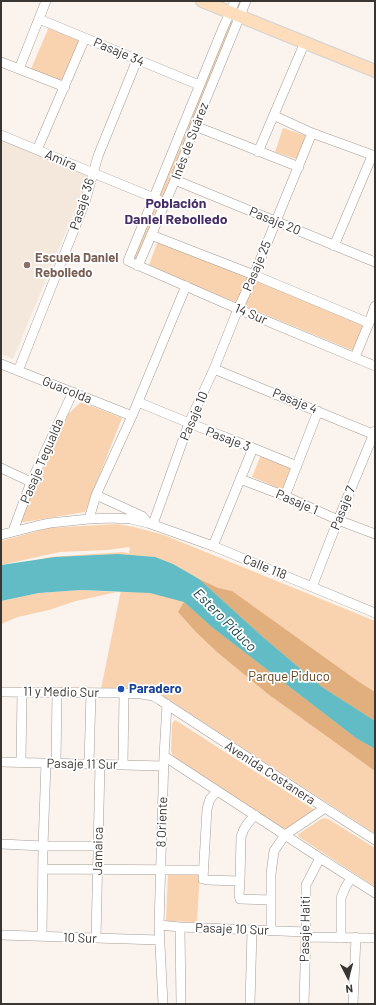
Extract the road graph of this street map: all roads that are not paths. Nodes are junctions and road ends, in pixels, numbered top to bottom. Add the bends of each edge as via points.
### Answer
1 (46, 1) edge
2 (202, 1) edge
3 (246, 1) edge
4 (235, 10) edge
5 (39, 19) junction
6 (85, 38) junction
7 (305, 42) junction
8 (137, 60) junction
9 (1, 62) edge
10 (18, 69) junction
11 (375, 71) edge
12 (199, 85) junction
13 (65, 87) junction
14 (275, 116) junction
15 (195, 126) junction
16 (312, 133) junction
17 (1, 135) edge
18 (37, 150) junction
19 (258, 152) junction
20 (374, 156) edge
21 (299, 167) junction
22 (92, 173) junction
23 (175, 180) junction
24 (154, 198) junction
25 (165, 203) junction
26 (276, 221) junction
27 (151, 235) junction
28 (334, 246) junction
29 (128, 261) joint
30 (375, 262) edge
31 (138, 266) junction
32 (254, 275) junction
33 (186, 286) junction
34 (375, 306) edge
35 (238, 309) junction
36 (369, 323) junction
37 (355, 357) junction
38 (2, 366) edge
39 (375, 366) edge
40 (214, 369) junction
41 (18, 371) junction
42 (72, 392) junction
43 (138, 402) junction
44 (318, 411) junction
45 (132, 416) junction
46 (189, 423) junction
47 (375, 433) edge
48 (253, 448) junction
49 (297, 466) junction
50 (1, 468) edge
51 (240, 479) junction
52 (31, 482) junction
53 (96, 495) junction
54 (285, 496) junction
55 (89, 519) junction
56 (338, 520) junction
57 (150, 523) junction
58 (13, 531) junction
59 (1, 534) edge
60 (375, 534) edge
61 (213, 546) junction
62 (312, 587) junction
63 (375, 613) edge
64 (1, 692) edge
65 (22, 692) junction
66 (57, 692) junction
67 (91, 693) junction
68 (124, 693) junction
69 (167, 704) junction
70 (164, 756) junction
71 (1, 762) edge
72 (22, 762) junction
73 (46, 763) junction
74 (56, 763) junction
75 (89, 764) junction
76 (100, 764) junction
77 (123, 765) junction
78 (164, 766) junction
79 (217, 791) junction
80 (324, 808) junction
81 (255, 815) junction
82 (285, 835) junction
83 (375, 840) edge
84 (1, 844) edge
85 (43, 846) junction
86 (98, 846) junction
87 (320, 858) junction
88 (43, 869) junction
89 (98, 870) junction
90 (160, 870) junction
91 (203, 874) junction
92 (351, 878) junction
93 (240, 881) junction
94 (375, 893) edge
95 (271, 900) junction
96 (159, 925) junction
97 (180, 927) junction
98 (252, 930) junction
99 (271, 930) junction
100 (306, 934) junction
101 (1, 935) edge
102 (42, 936) junction
103 (356, 937) junction
104 (96, 938) junction
105 (341, 938) junction
106 (375, 938) edge
107 (159, 940) junction
108 (163, 1004) edge
109 (181, 1004) edge
110 (250, 1004) edge
111 (304, 1004) edge
112 (353, 1004) edge

1 - 5 street
2 - 4 main road
3 - 4 street
4 - 7 main road
4 - 12 street, Inés de Suárez
4 - 15 street, Inés de Suárez
5 - 6 street, Pasaje 34
5 - 10 street
6 - 8 street, Pasaje 34
6 - 13 street
7 - 11 main road
7 - 14 street
8 - 12 street, Pasaje 34
8 - 22 street, Pasaje 36
9 - 10 street
10 - 13 street
12 - 24 street, Inés de Suárez
13 - 18 street
14 - 16 street
14 - 19 street
15 - 19 street
15 - 23 street, Inés de Suárez
16 - 20 street
16 - 21 street, Pasaje 25
17 - 18 street, Amira
18 - 22 street, Amira
19 - 21 street
20 - 28 street
21 - 26 street, Pasaje 25
22 - 24 street, Amira
22 - 41 street, Pasaje 36 via 85,202
23 - 25 street, Inés de Suárez
23 - 26 street, Pasaje 20
24 - 25 street, Amira
24 - 29 street, Inés de Suárez
25 - 27 street, Inés de Suárez
26 - 28 street, Pasaje 20
26 - 32 street, Pasaje 25
27 - 31 street, Inés de Suárez
27 - 32 street
28 - 30 street, Pasaje 20
29 - 31 street, 14 Sur
31 - 33 street, 14 Sur
32 - 35 street, Pasaje 25
32 - 36 street
33 - 35 street, 14 Sur
33 - 43 street
34 - 36 street
35 - 37 street, 14 Sur
35 - 40 street, Pasaje 10
36 - 37 street
37 - 39 street, 14 Sur
38 - 41 street, Guacolda
40 - 44 street, Pasaje 4
40 - 46 street, Pasaje 10
41 - 42 street, Guacolda
42 - 45 street, Guacolda
42 - 52 street, Pasaje Tegualda
43 - 45 street
43 - 46 street, Pasaje 3
44 - 47 street, Pasaje 4
44 - 49 street
45 - 53 street
46 - 48 street, Pasaje 3
46 - 57 street, Pasaje 10
47 - 56 street, Pasaje 7
48 - 49 street, Pasaje 3
48 - 51 street
49 - 54 street
50 - 52 street
51 - 54 street, Pasaje 1
51 - 61 street
52 - 58 street, Pasaje Tegualda
53 - 55 street
53 - 57 street, Calle 118 via 142,516
54 - 56 street, Pasaje 1
55 - 57 street via 111,518
55 - 58 street via 50,523
56 - 60 street, Pasaje 1
56 - 62 street, Pasaje 7
57 - 61 street, Calle 118
58 - 59 street
61 - 62 street, Calle 118
62 - 63 street, Calle 118
64 - 65 street, 11 y Medio Sur
65 - 66 street, 11 y Medio Sur
65 - 72 street
66 - 67 street, 11 y Medio Sur
66 - 74 street
67 - 68 street, 11 y Medio Sur
67 - 75 street
68 - 69 street, 11 y Medio Sur via 153,696
68 - 77 street
69 - 70 street, 8 Oriente
69 - 80 street, Avenida Costanera
70 - 78 street, 8 Oriente
70 - 79 street
71 - 72 street, Pasaje 11 Sur
72 - 73 street, Pasaje 11 Sur
73 - 74 street, Pasaje 11 Sur
73 - 85 street
74 - 75 street, Pasaje 11 Sur
75 - 76 street, Pasaje 11 Sur
76 - 77 street, Pasaje 11 Sur
76 - 86 street, Jamaica
77 - 78 street, Pasaje 11 Sur
78 - 90 street, 8 Oriente
79 - 81 street
79 - 91 street via 210,799 207,809
80 - 82 street
80 - 83 street, Avenida Costanera
81 - 82 street
81 - 93 street via 248,822 241,837
82 - 87 street
82 - 95 street via 274,851
84 - 85 street
85 - 86 street
85 - 88 street
86 - 89 street, Jamaica
87 - 92 street
87 - 100 street, Pasaje Haiti via 306,885
88 - 89 street
88 - 102 street
89 - 90 street
89 - 104 street, Jamaica
90 - 91 street
90 - 96 street, 8 Oriente
91 - 93 street via 207,880
92 - 94 street
92 - 105 street via 341,898
93 - 95 street via 240,899
95 - 99 street
96 - 97 street, Pasaje 10 Sur
96 - 107 street, 8 Oriente
97 - 98 street, Pasaje 10 Sur
97 - 109 street
98 - 99 street, Pasaje 10 Sur
98 - 110 street
99 - 100 street, Pasaje 10 Sur
100 - 105 street, Pasaje 10 Sur
100 - 111 street, Pasaje Haiti
101 - 102 street, 10 Sur
102 - 104 street, 10 Sur
103 - 105 street, Pasaje 10 Sur
103 - 106 street, Pasaje 10 Sur
103 - 112 street
104 - 107 street, 10 Sur
107 - 108 street, 8 Oriente

